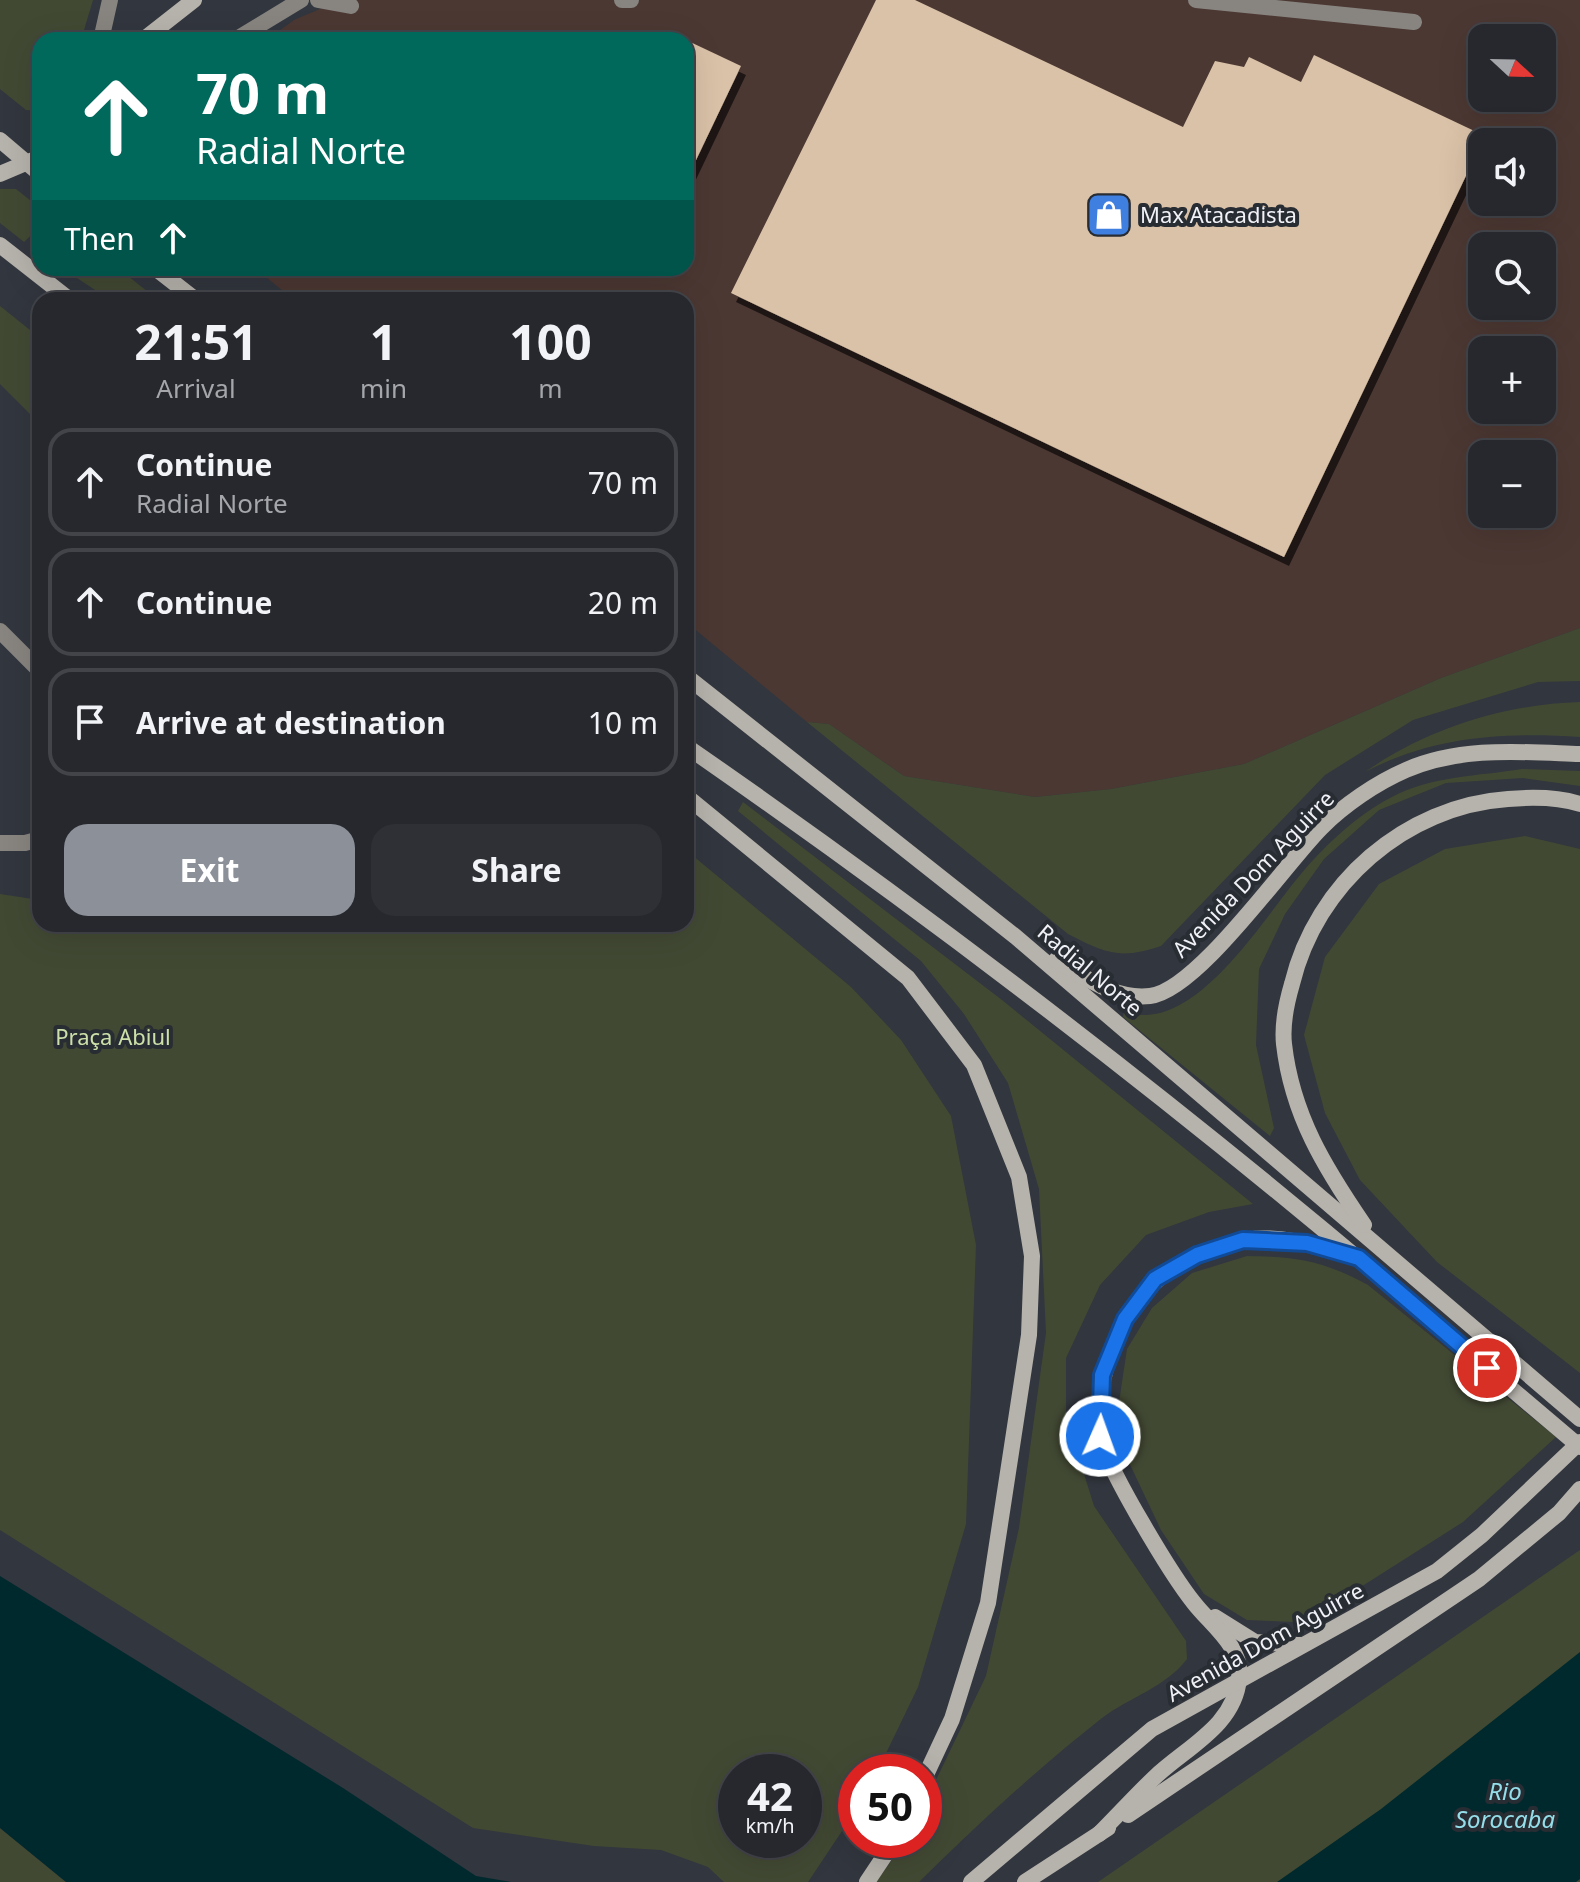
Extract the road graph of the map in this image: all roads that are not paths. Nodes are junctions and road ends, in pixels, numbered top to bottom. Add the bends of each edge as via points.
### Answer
1 (110, 0) edge
2 (194, 0) edge
3 (301, 0) edge
4 (318, 0) edge
5 (344, 0) edge
6 (622, 0) edge
7 (631, 0) edge
8 (1196, 0) edge
9 (1414, 22) dead end
10 (103, 32) edge
11 (153, 32) edge
12 (248, 32) edge
13 (0, 140) edge
14 (32, 162) edge
15 (32, 166) edge
16 (0, 174) edge
17 (0, 245) edge
18 (32, 270) edge
19 (39, 276) edge
20 (166, 276) edge
21 (60, 292) edge
22 (186, 292) edge
23 (0, 631) edge
24 (32, 663) edge
25 (694, 682) edge
26 (694, 752) edge
27 (1580, 754) edge
28 (694, 803) edge
29 (1580, 804) edge
30 (32, 841) edge
31 (0, 843) edge
32 (1016, 937) junction
33 (1376, 1243) junction
34 (1359, 1258) junction
35 (1580, 1419) edge
36 (1580, 1444) edge
37 (1580, 1489) edge
38 (1192, 1601) junction
39 (1302, 1645) junction
40 (1240, 1677) junction
41 (936, 1754) edge
42 (1099, 1834) junction
43 (883, 1858) edge
44 (867, 1882) edge
45 (971, 1882) edge
46 (1025, 1882) edge

1 - 10 street
2 - 11 main road
3 - 12 street
4 - 5 street via 351,6
6 - 7 street
8 - 9 street
13 - 14 main road
15 - 16 main road
17 - 18 main road
19 - 21 main road
20 - 22 main road
23 - 24 street
25 - 32 main road, Radial Norte
26 - 34 main road via 1052,1012
27 - 32 main road, Avenida Dom Aguirre via 1496,752 1453,756 1406,770 1323,826 1221,943 1159,995 1107,991
28 - 41 main road via 908,978 974,1065 1019,1177 1032,1256 1029,1335 988,1603
29 - 33 main road via 1529,797 1482,800 1403,831 1339,888 1298,959 1284,1042 1302,1117 1314,1151
30 - 31 street
32 - 33 main road, Radial Norte
33 - 35 main road, Radial Norte
34 - 36 main road, bridge
34 - 38 main road via 1307,1243 1243,1240 1197,1255 1155,1279 1125,1319 1102,1375 1100,1436 1129,1498
36 - 39 main road, Avenida Dom Aguirre via 1437,1571
37 - 42 main road via 1479,1579
38 - 39 main road via 1255,1642
38 - 40 main road via 1233,1647
39 - 40 main road, Avenida Dom Aguirre
40 - 42 main road via 1229,1707 1210,1732 1157,1775
40 - 45 main road, Avenida Dom Aguirre via 1152,1729
42 - 46 main road
43 - 44 main road

